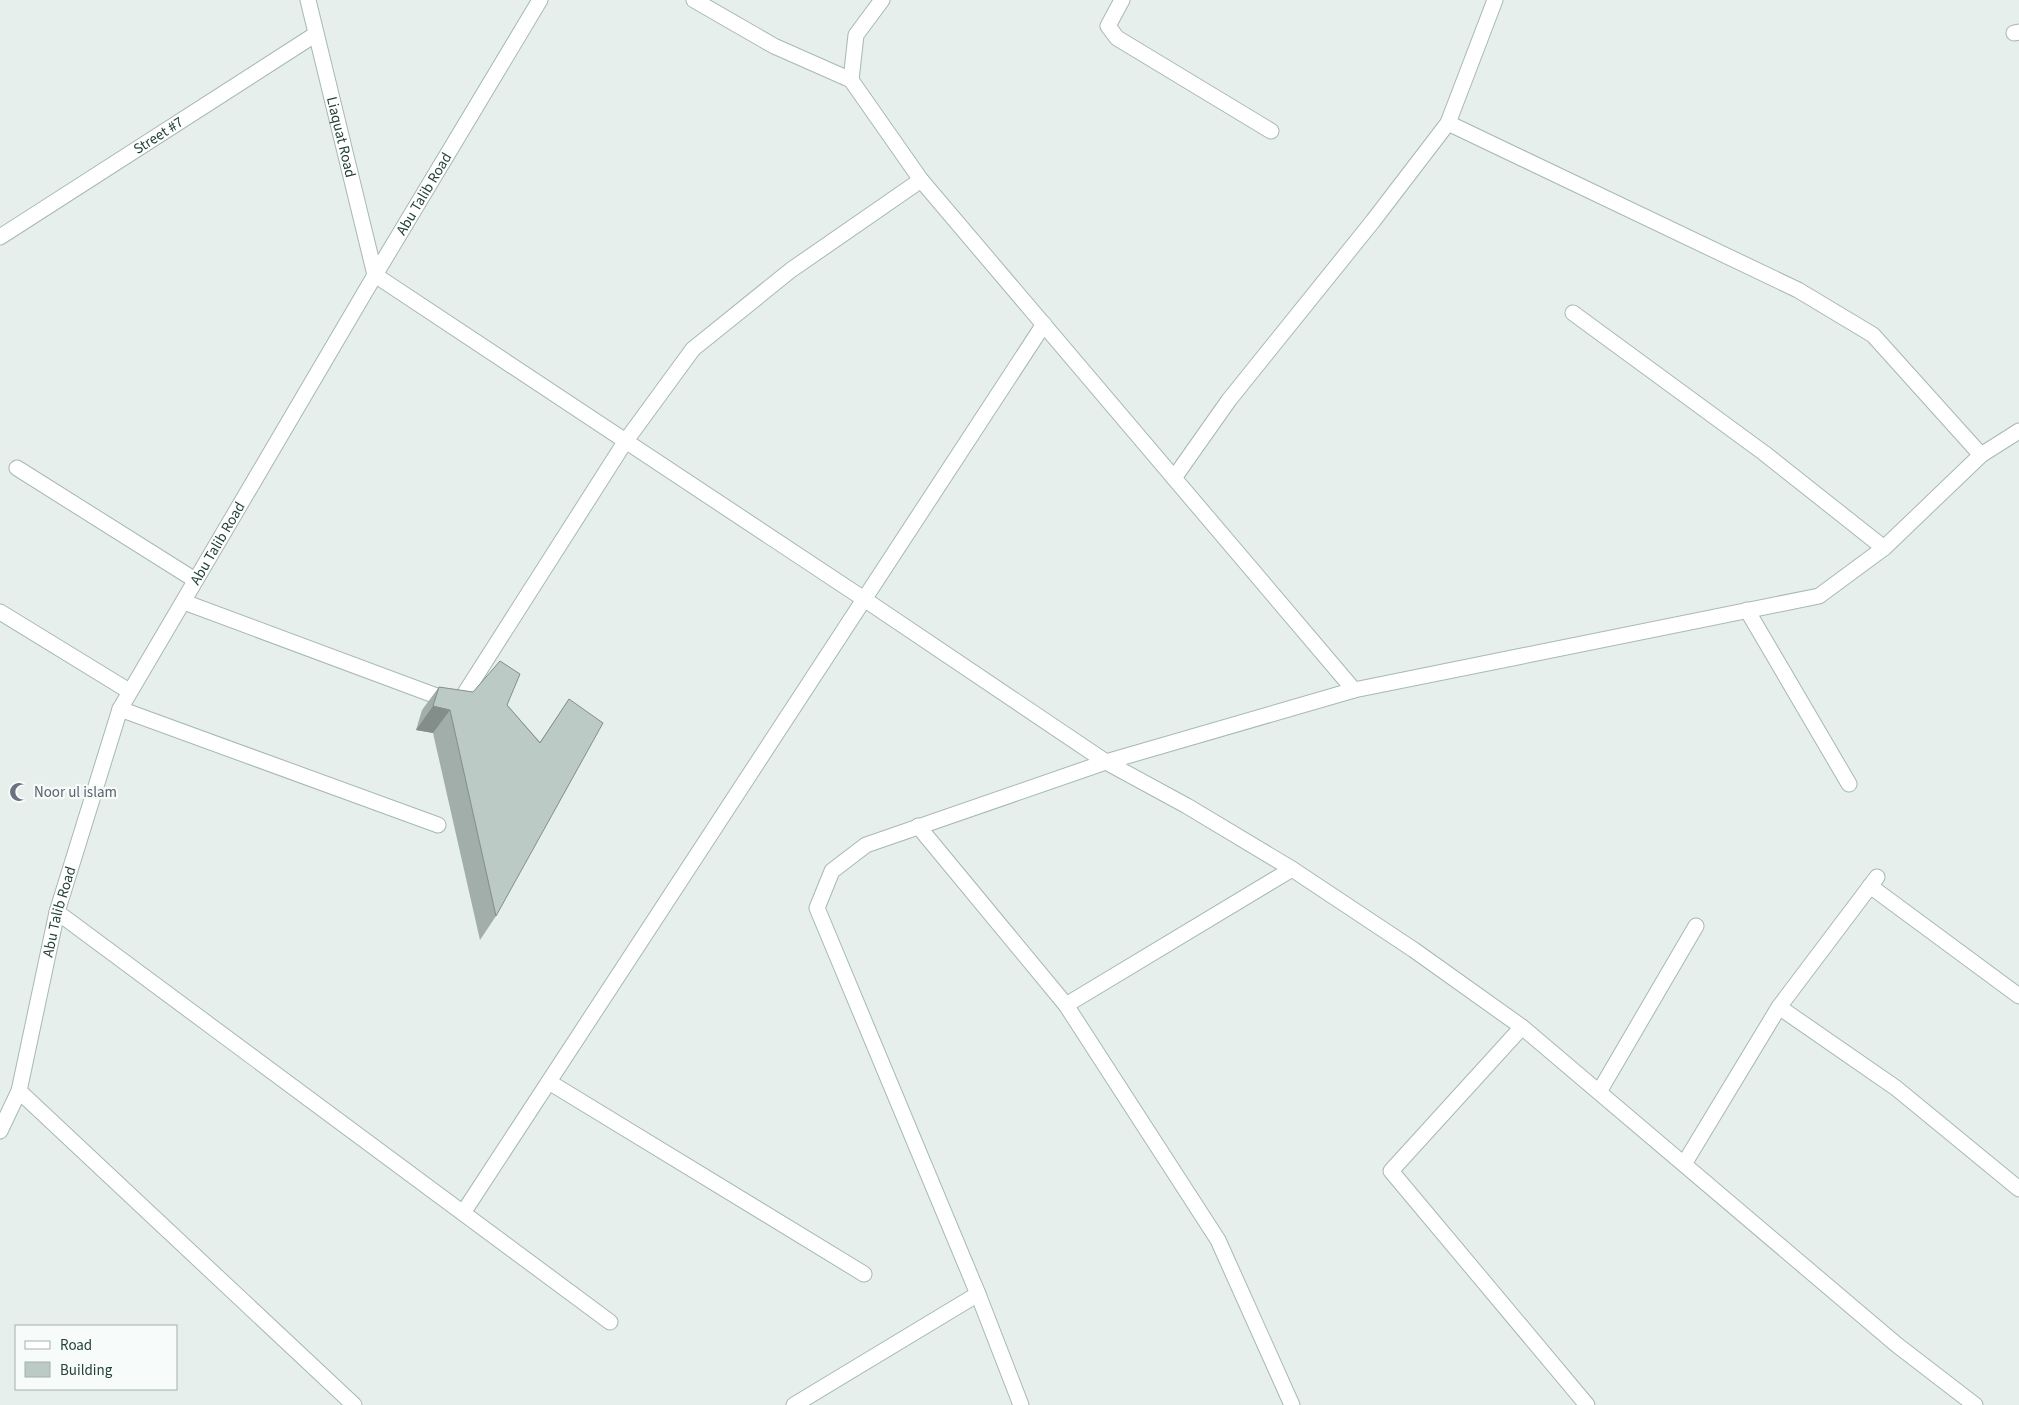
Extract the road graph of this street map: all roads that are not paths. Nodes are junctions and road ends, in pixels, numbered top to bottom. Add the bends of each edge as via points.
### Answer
1 (308, 0) edge
2 (540, 0) edge
3 (694, 0) edge
4 (882, 0) edge
5 (1122, 0) edge
6 (1495, 0) edge
7 (316, 34) junction
8 (851, 80) junction
9 (1448, 122) junction
10 (1271, 131) dead end
11 (922, 180) junction
12 (0, 237) edge
13 (375, 275) junction
14 (1573, 313) dead end
15 (1044, 324) junction
16 (2019, 431) edge
17 (625, 442) junction
18 (1981, 455) junction
19 (17, 468) dead end
20 (1174, 478) junction
21 (1884, 548) junction
22 (195, 580) junction
23 (864, 599) junction
24 (184, 602) junction
25 (1747, 610) junction
26 (0, 612) edge
27 (1354, 690) junction
28 (130, 691) junction
29 (120, 709) junction
30 (1106, 762) junction
31 (1849, 784) dead end
32 (438, 825) dead end
33 (918, 826) junction
34 (1292, 869) junction
35 (57, 912) junction
36 (1696, 926) dead end
37 (2019, 996) edge
38 (1066, 1006) junction
39 (1779, 1008) junction
40 (1522, 1027) junction
41 (549, 1082) junction
42 (19, 1091) junction
43 (1598, 1092) junction
44 (0, 1130) edge
45 (1684, 1164) junction
46 (2019, 1189) edge
47 (463, 1213) junction
48 (864, 1274) dead end
49 (978, 1294) junction
50 (610, 1322) dead end
51 (1289, 1404) edge
52 (354, 1405) edge
53 (794, 1405) edge
54 (1021, 1405) edge
55 (1587, 1405) edge
56 (1975, 1405) edge

1 - 7 street, Liaquat Road
2 - 13 street, Abu Talib Road
3 - 8 street via 774,46
4 - 8 street via 856,35
5 - 10 street via 1108,26 1117,38
6 - 9 street
7 - 12 street, Street #7
7 - 13 street, Liaquat Road
8 - 11 street
9 - 18 street via 1798,290 1873,335
9 - 20 street via 1374,220 1229,400
11 - 15 street
11 - 17 street via 791,270 693,349
13 - 17 street
13 - 22 street, Abu Talib Road
14 - 21 street via 1764,454
15 - 20 street
15 - 23 street
16 - 18 street
17 - 23 street
17 - 24 street via 458,704
18 - 21 street
19 - 22 street
20 - 27 street
21 - 25 street via 1819,596
22 - 24 street, Abu Talib Road
23 - 30 street
23 - 41 street
24 - 28 street, Abu Talib Road
25 - 27 street
25 - 31 street
26 - 28 street
27 - 30 street
28 - 29 street, Abu Talib Road
29 - 32 street
29 - 35 street, Abu Talib Road
30 - 33 street
30 - 34 street via 1188,806
33 - 38 street
33 - 49 street via 866,845 832,871 817,908
34 - 38 street
34 - 40 street
35 - 42 street, Abu Talib Road
35 - 47 street
36 - 43 street
37 - 39 street via 1873,881
38 - 51 street via 1218,1240
39 - 45 street
39 - 46 street via 1896,1088
40 - 43 street
40 - 55 street via 1391,1171
41 - 47 street
41 - 48 street
42 - 44 street, Abu Talib Road
42 - 52 street
43 - 45 street
45 - 56 street via 1897,1345
47 - 50 street
49 - 53 street
49 - 54 street

